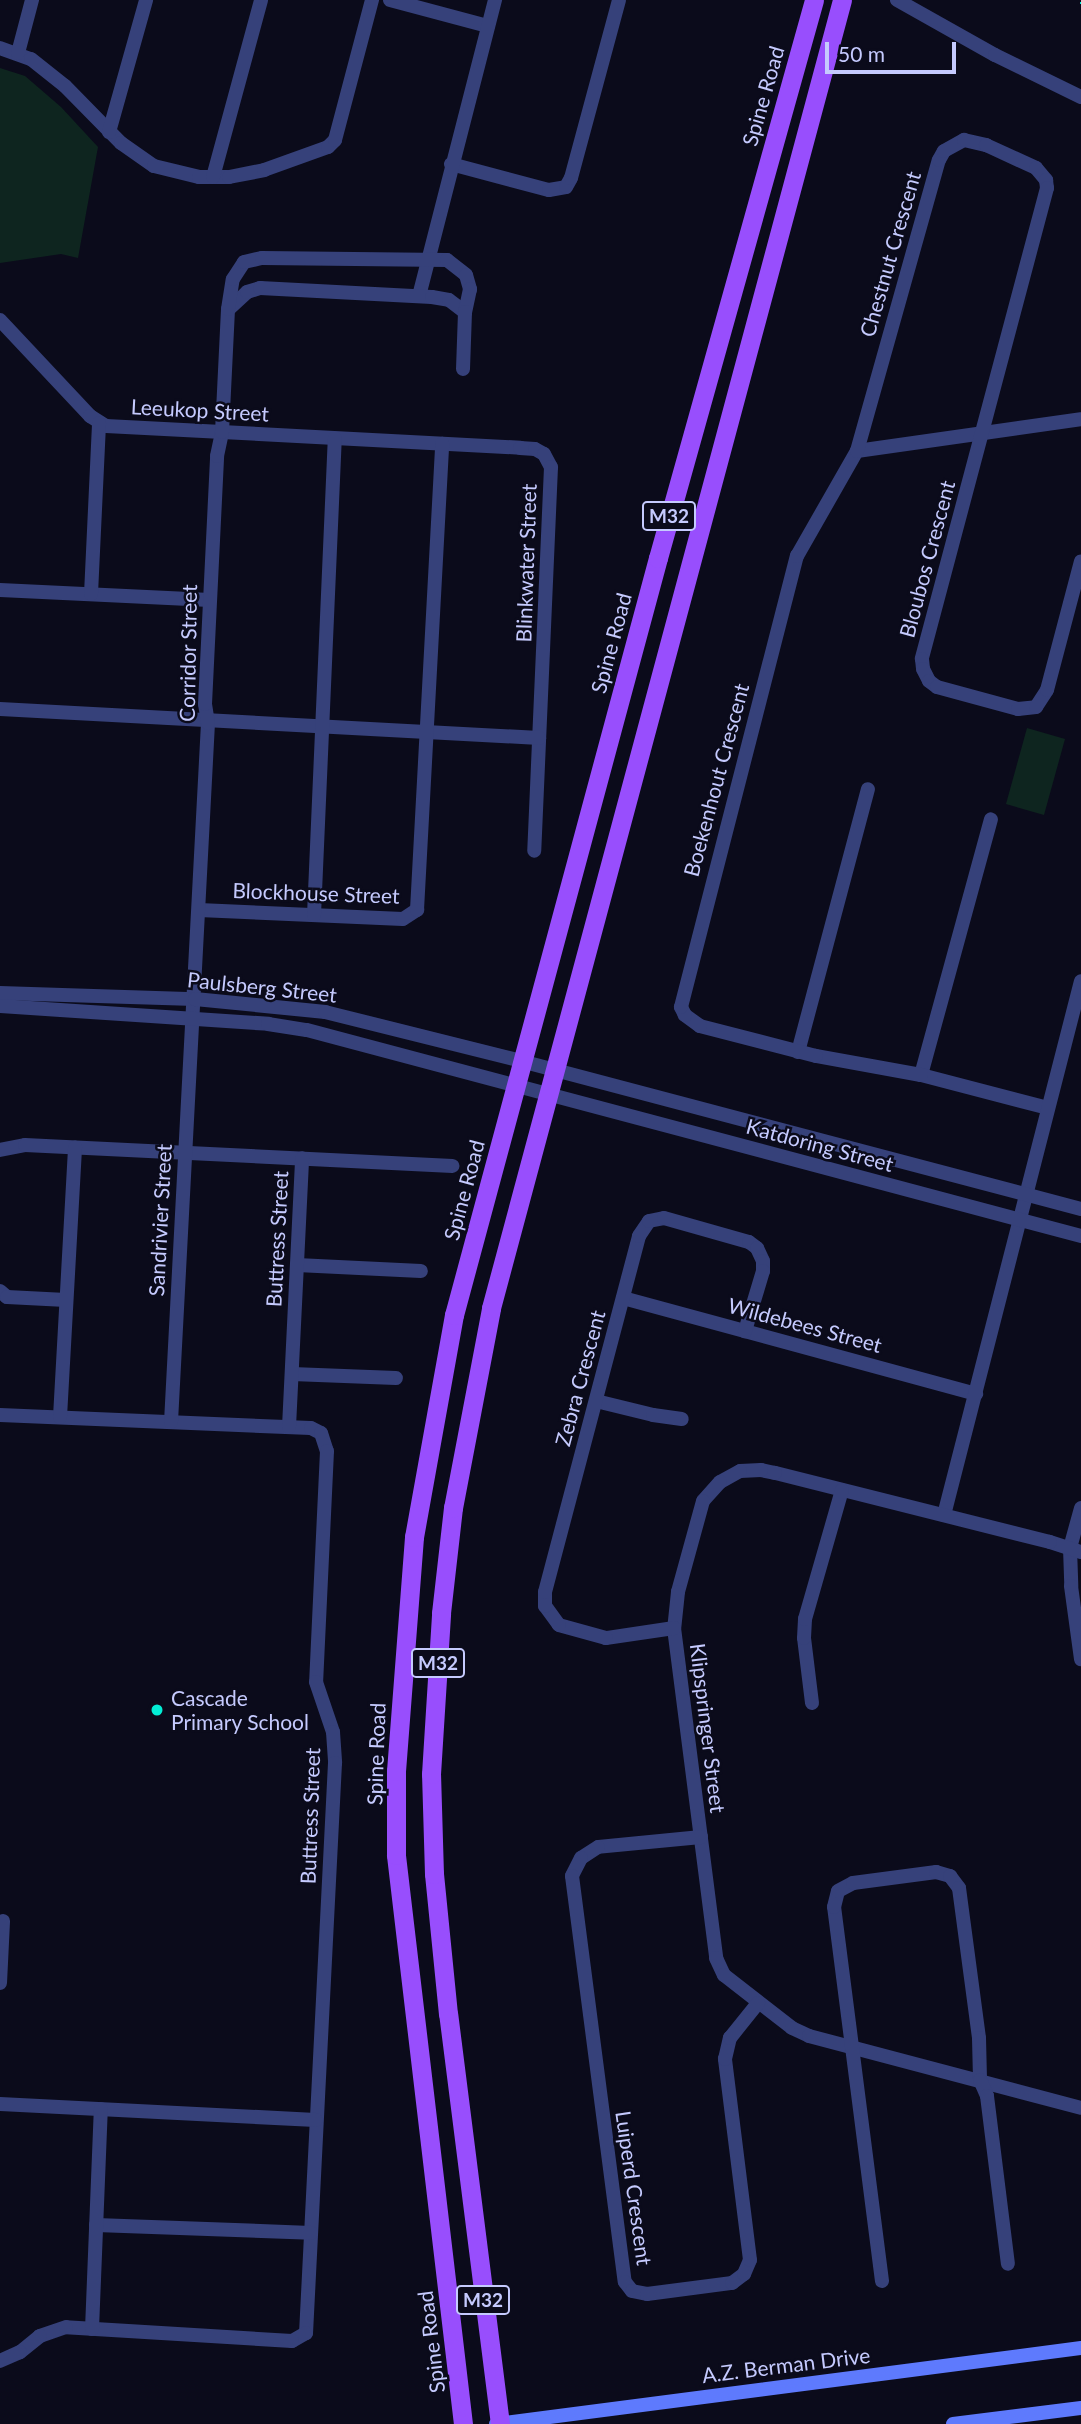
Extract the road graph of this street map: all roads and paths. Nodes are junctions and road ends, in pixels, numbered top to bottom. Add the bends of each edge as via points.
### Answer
1 (32, 0) edge
2 (146, 0) edge
3 (261, 0) edge
4 (372, 0) edge
5 (390, 0) edge
6 (495, 0) edge
7 (619, 0) edge
8 (814, 0) edge
9 (842, 0) edge
10 (897, 0) edge
11 (488, 26) junction
12 (0, 48) edge
13 (18, 53) junction
14 (1081, 97) edge
15 (109, 132) junction
16 (452, 164) junction
17 (214, 177) junction
18 (428, 258) junction
19 (419, 296) junction
20 (228, 309) junction
21 (465, 312) junction
22 (0, 320) edge
23 (463, 369) dead end
24 (1081, 419) edge
25 (99, 423) junction
26 (222, 432) junction
27 (983, 433) junction
28 (335, 438) junction
29 (442, 444) junction
30 (857, 451) junction
31 (1081, 561) edge
32 (0, 590) edge
33 (90, 594) junction
34 (210, 600) junction
35 (0, 709) edge
36 (208, 723) junction
37 (322, 727) junction
38 (428, 732) junction
39 (539, 738) junction
40 (868, 789) dead end
41 (991, 820) dead end
42 (534, 851) dead end
43 (199, 910) junction
44 (314, 915) junction
45 (1081, 981) edge
46 (0, 993) edge
47 (195, 999) junction
48 (0, 1006) edge
49 (191, 1019) junction
50 (798, 1052) junction
51 (521, 1061) junction
52 (554, 1070) junction
53 (921, 1076) junction
54 (515, 1084) junction
55 (549, 1093) junction
56 (1048, 1108) junction
57 (75, 1147) junction
58 (0, 1150) edge
59 (184, 1152) junction
60 (302, 1158) junction
61 (452, 1166) dead end
62 (1025, 1195) junction
63 (1081, 1209) edge
64 (1019, 1220) junction
65 (1081, 1236) edge
66 (297, 1265) junction
67 (421, 1271) dead end
68 (0, 1292) edge
69 (623, 1298) junction
70 (66, 1300) junction
71 (745, 1331) junction
72 (292, 1374) junction
73 (396, 1378) dead end
74 (976, 1394) junction
75 (596, 1401) junction
76 (0, 1415) edge
77 (60, 1417) junction
78 (681, 1419) dead end
79 (171, 1422) junction
80 (289, 1427) junction
81 (842, 1490) junction
82 (1081, 1508) edge
83 (944, 1515) junction
84 (1075, 1550) edge
85 (674, 1628) junction
86 (1081, 1659) edge
87 (812, 1703) dead end
88 (701, 1837) junction
89 (3, 1921) dead end
90 (0, 1983) edge
91 (758, 2003) junction
92 (850, 2046) junction
93 (980, 2080) junction
94 (0, 2104) edge
95 (1081, 2108) edge
96 (101, 2109) junction
97 (316, 2120) junction
98 (96, 2225) junction
99 (311, 2233) junction
100 (1009, 2264) dead end
101 (882, 2281) dead end
102 (92, 2329) junction
103 (1081, 2348) edge
104 (0, 2361) edge
105 (1081, 2408) edge
106 (463, 2424) edge
107 (498, 2424) edge
108 (953, 2424) edge

1 - 13 street
2 - 15 street
3 - 17 street
4 - 17 street via 332,144 264,170
5 - 11 street
6 - 11 street
7 - 16 street via 566,187 549,190
8 - 51 main road, Spine Road / M32
9 - 52 main road, M32
10 - 14 street
11 - 16 street
12 - 13 street
13 - 15 street via 65,86
15 - 17 street via 158,168
16 - 18 street
18 - 19 street
18 - 20 street, Corridor Street via 244,262 233,279
18 - 21 street via 447,260 466,275 470,289
19 - 20 street via 260,288 247,292
19 - 21 street via 449,300
20 - 26 street, Corridor Street
21 - 23 street
22 - 25 street, Leeukop Street
24 - 27 street
25 - 26 street, Leeukop Street via 114,428
25 - 33 street
26 - 28 street, Leeukop Street
26 - 34 street, Corridor Street via 216,456
27 - 30 street
27 - 30 street, Chestnut Crescent via 1047,188 1036,168 964,140 944,151 935,172
27 - 31 street, Bloubos Crescent via 922,659 929,681 1018,709 1036,708 1047,690
28 - 29 street, Leeukop Street
28 - 37 street
29 - 38 street
29 - 39 street, Blinkwater Street via 535,449 550,462
30 - 50 street, Boekenhout Crescent via 797,556 681,998 685,1016 700,1027
32 - 33 street
33 - 34 street
34 - 36 street, Corridor Street
35 - 36 street via 186,718
36 - 37 street
36 - 43 street, Corridor Street
37 - 38 street
37 - 44 street
38 - 39 street
38 - 44 street, Blockhouse Street via 417,910 403,919
39 - 42 street, Blinkwater Street
40 - 50 street
41 - 53 street
43 - 44 street, Blockhouse Street
43 - 47 street, Corridor Street
45 - 56 street
46 - 47 street, Paulsberg Street
47 - 49 street, Sandrivier Street
47 - 51 street, Paulsberg Street via 325,1012
48 - 49 street, Paulsberg Street
49 - 54 street, Paulsberg Street via 307,1030
49 - 59 street, Sandrivier Street
50 - 53 street, Boekenhout Crescent
51 - 52 street, Paulsberg Street
51 - 54 main road, Spine Road / M32
52 - 55 main road, M32
52 - 62 street, Katdoring Street
53 - 56 street, Boekenhout Crescent
54 - 55 street, Paulsberg Street
54 - 106 main road, Spine Road / M32 via 454,1315 426,1456 407,1599 396,1771 396,1855 404,1937
55 - 64 street, Katdoring Street
55 - 107 main road, M32 via 491,1308 463,1442 441,1613 431,1774 434,1874 448,2014
56 - 62 street
57 - 58 street via 25,1145
57 - 59 street
57 - 70 street
59 - 60 street
59 - 79 street, Sandrivier Street
60 - 61 street
60 - 66 street, Buttress Street
62 - 63 street, Katdoring Street
62 - 64 street
64 - 65 street, Katdoring Street
64 - 74 street
66 - 67 street
66 - 72 street, Buttress Street
68 - 70 street via 7,1297
69 - 71 street, Wildebees Street
69 - 71 street, Zebra Crescent via 639,1236 649,1221 664,1218 757,1248 763,1271
69 - 75 street, Zebra Crescent
70 - 77 street
71 - 74 street, Wildebees Street
72 - 73 street
72 - 80 street, Buttress Street
74 - 83 street
75 - 78 street
75 - 85 street, Zebra Crescent via 545,1606 559,1625 606,1638
76 - 77 street
77 - 79 street
79 - 80 street
80 - 97 street, Buttress Street via 316,1430 325,1438 327,1451 316,1682 333,1732 335,1763
81 - 83 street, Klipspringer Street
81 - 85 street, Klipspringer Street via 761,1470 740,1471 720,1482 700,1511 678,1592
81 - 87 street via 806,1619
82 - 84 street
83 - 84 street, Klipspringer Street
84 - 86 street via 1070,1586
85 - 88 street, Klipspringer Street
88 - 91 street, Klipspringer Street via 716,1958 724,1975
88 - 91 street, Luiperd Crescent via 598,1847 581,1858 572,1876 625,2282 632,2291 647,2294 732,2283 744,2274 750,2260 725,2059 730,2038
89 - 90 street
91 - 92 street, Klipspringer Street via 792,2028
92 - 93 street, Klipspringer Street
92 - 93 street via 834,1906 838,1891 853,1883 936,1872 950,1876 958,1888 979,2038
92 - 101 street
93 - 95 street, Klipspringer Street
93 - 100 street via 987,2096
94 - 96 street
96 - 97 street
96 - 98 street
97 - 99 street, Buttress Street
98 - 99 street
98 - 102 street
99 - 102 street, Buttress Street via 308,2327 303,2337 292,2342
102 - 104 street via 52,2330
103 - 107 main road, A.Z. Berman Drive
105 - 108 main road

